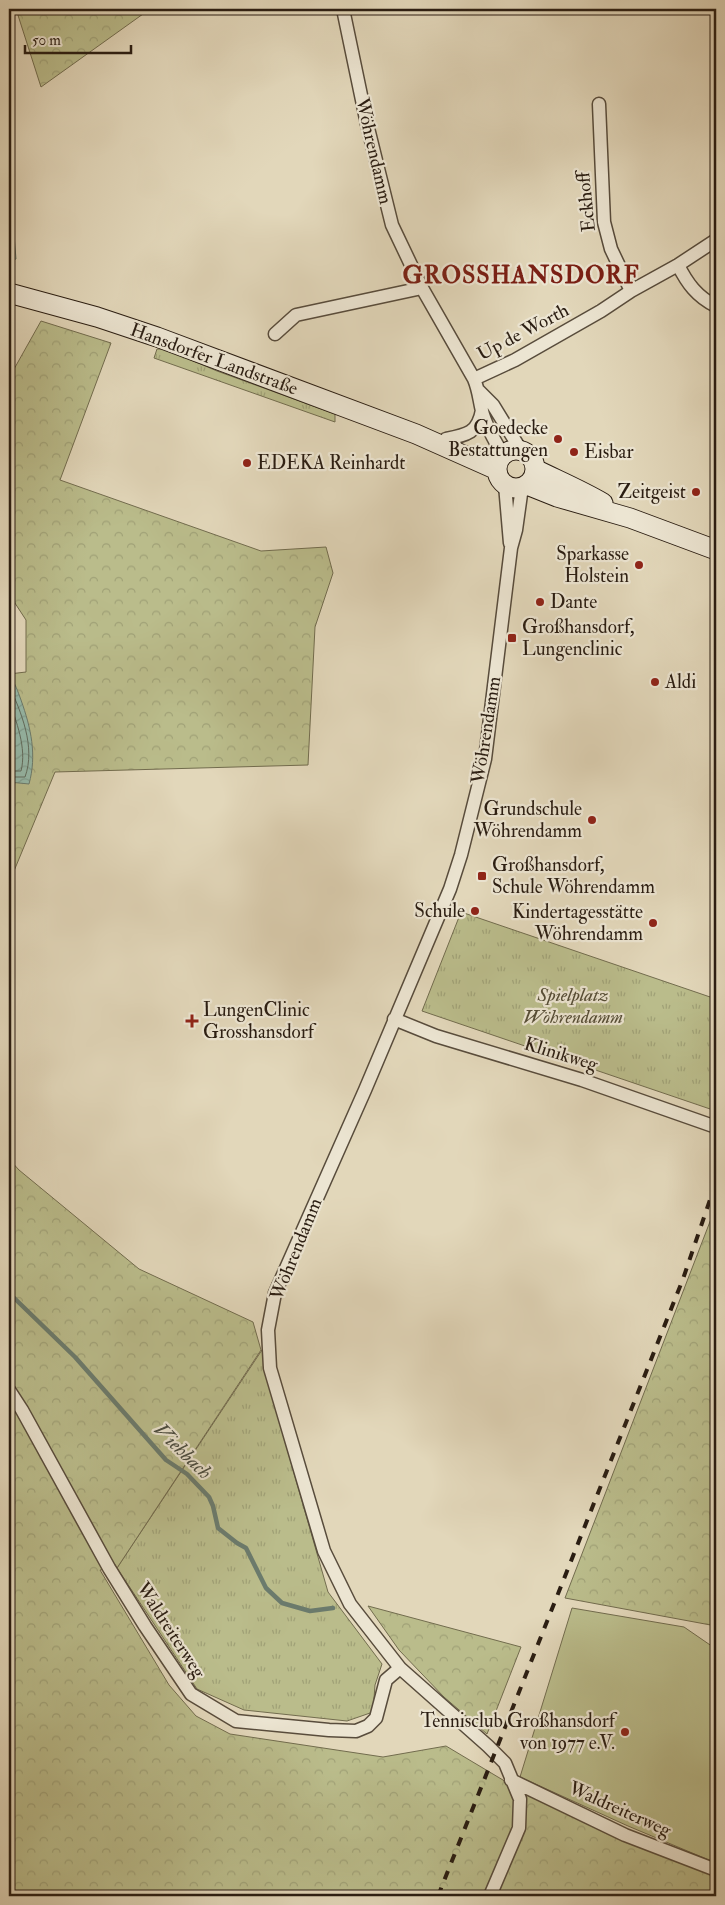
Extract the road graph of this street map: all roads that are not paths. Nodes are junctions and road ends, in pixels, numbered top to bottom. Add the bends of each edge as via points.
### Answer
1 (343, 9) edge
2 (599, 104) dead end
3 (716, 240) edge
4 (678, 265) junction
5 (422, 288) junction
6 (631, 291) junction
7 (9, 293) edge
8 (716, 306) edge
9 (275, 334) dead end
10 (477, 385) junction
11 (482, 410) junction
12 (416, 434) junction
13 (446, 439) junction
14 (522, 452) joint
15 (513, 473) junction
16 (511, 548) junction
17 (716, 550) edge
18 (394, 1019) junction
19 (716, 1127) edge
20 (9, 1390) edge
21 (400, 1668) junction
22 (510, 1780) junction
23 (716, 1870) edge
24 (490, 1896) edge

1 - 5 street, Wöhrendamm via 392,225
2 - 6 street, Eckhoff via 604,222 611,249
3 - 4 street, Up de Worth
4 - 6 street, Up de Worth
4 - 8 street via 696,293
5 - 9 street via 296,315
5 - 10 street, Wöhrendamm
6 - 10 street, Up de Worth
7 - 12 main road, Hansdorfer Landstraße via 157,337
10 - 11 street, Wöhrendamm
10 - 14 street, Wöhrendamm
11 - 13 street via 480,422 469,434
11 - 15 street, Wöhrendamm via 489,430
12 - 13 main road, Hansdorfer Landstraße
12 - 15 main road, Hansdorfer Landstraße
13 - 15 main road, Hansdorfer Landstraße
14 - 15 main road, Wöhrendamm via 532,460
15 - 16 street, Wöhrendamm
15 - 16 street, Wöhrendamm via 516,530
15 - 17 main road via 557,497 630,518
16 - 18 street, Wöhrendamm via 485,760 470,825 450,889
18 - 19 street, Klinikweg via 436,1036 582,1080
18 - 21 street, Wöhrendamm via 275,1292 268,1330 270,1368 324,1551 350,1604
20 - 21 street, Waldreiterweg via 110,1568 191,1694 236,1721 356,1731 376,1718 386,1680
21 - 22 street, Wöhrendamm via 488,1746 504,1763
22 - 23 street, Waldreiterweg via 625,1835
22 - 24 street, Wöhrendamm via 520,1799 518,1828

